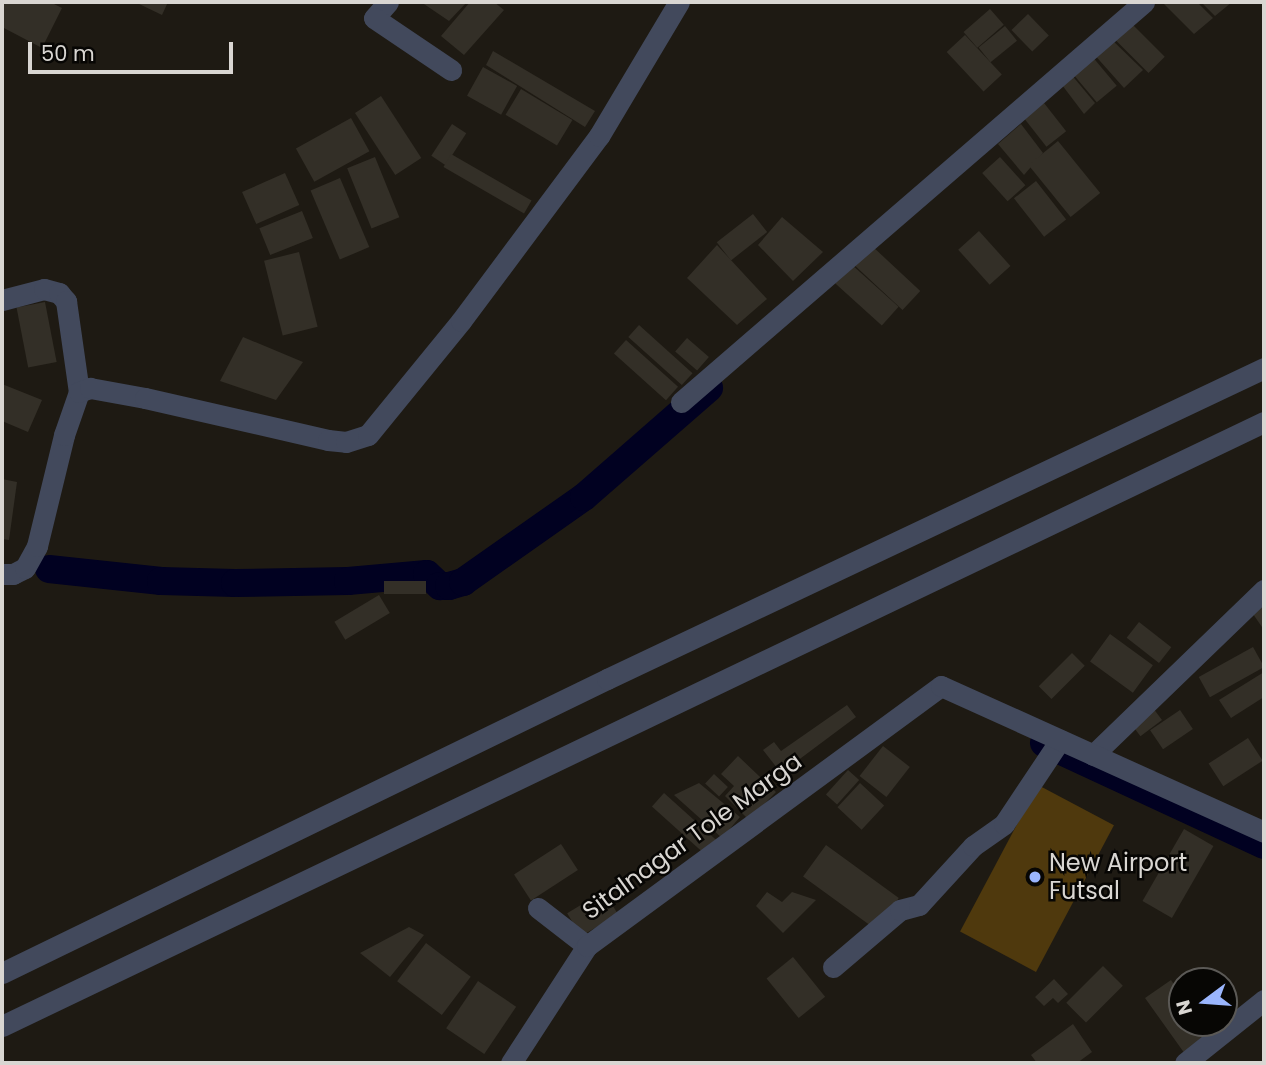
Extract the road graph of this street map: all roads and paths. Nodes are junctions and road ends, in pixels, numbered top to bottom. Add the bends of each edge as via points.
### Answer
1 (388, 2) edge
2 (679, 2) edge
3 (1144, 2) edge
4 (451, 70) dead end
5 (2, 300) edge
6 (1264, 368) edge
7 (79, 392) junction
8 (681, 402) dead end
9 (1264, 422) edge
10 (2, 574) edge
11 (1264, 590) edge
12 (1060, 740) junction
13 (1093, 755) junction
14 (1264, 832) edge
15 (538, 908) dead end
16 (587, 946) junction
17 (832, 967) dead end
18 (2, 973) edge
19 (1264, 1000) edge
20 (2, 1026) edge
21 (511, 1063) edge
22 (1185, 1063) edge

1 - 4 street via 374,18
2 - 7 street via 599,136 461,321 368,435 346,442 328,440 145,398 90,388
3 - 8 street
5 - 7 street via 44,289 59,292 66,301
6 - 18 street
7 - 10 street via 37,546 25,568
9 - 20 street
11 - 13 street
12 - 13 street
12 - 16 street, Sitalnagar Tole Marga via 941,687
12 - 17 street via 1004,824 973,845 919,905 900,910
13 - 14 street
15 - 16 street
16 - 21 street, Sitalnagar Tole Marga
19 - 22 street

